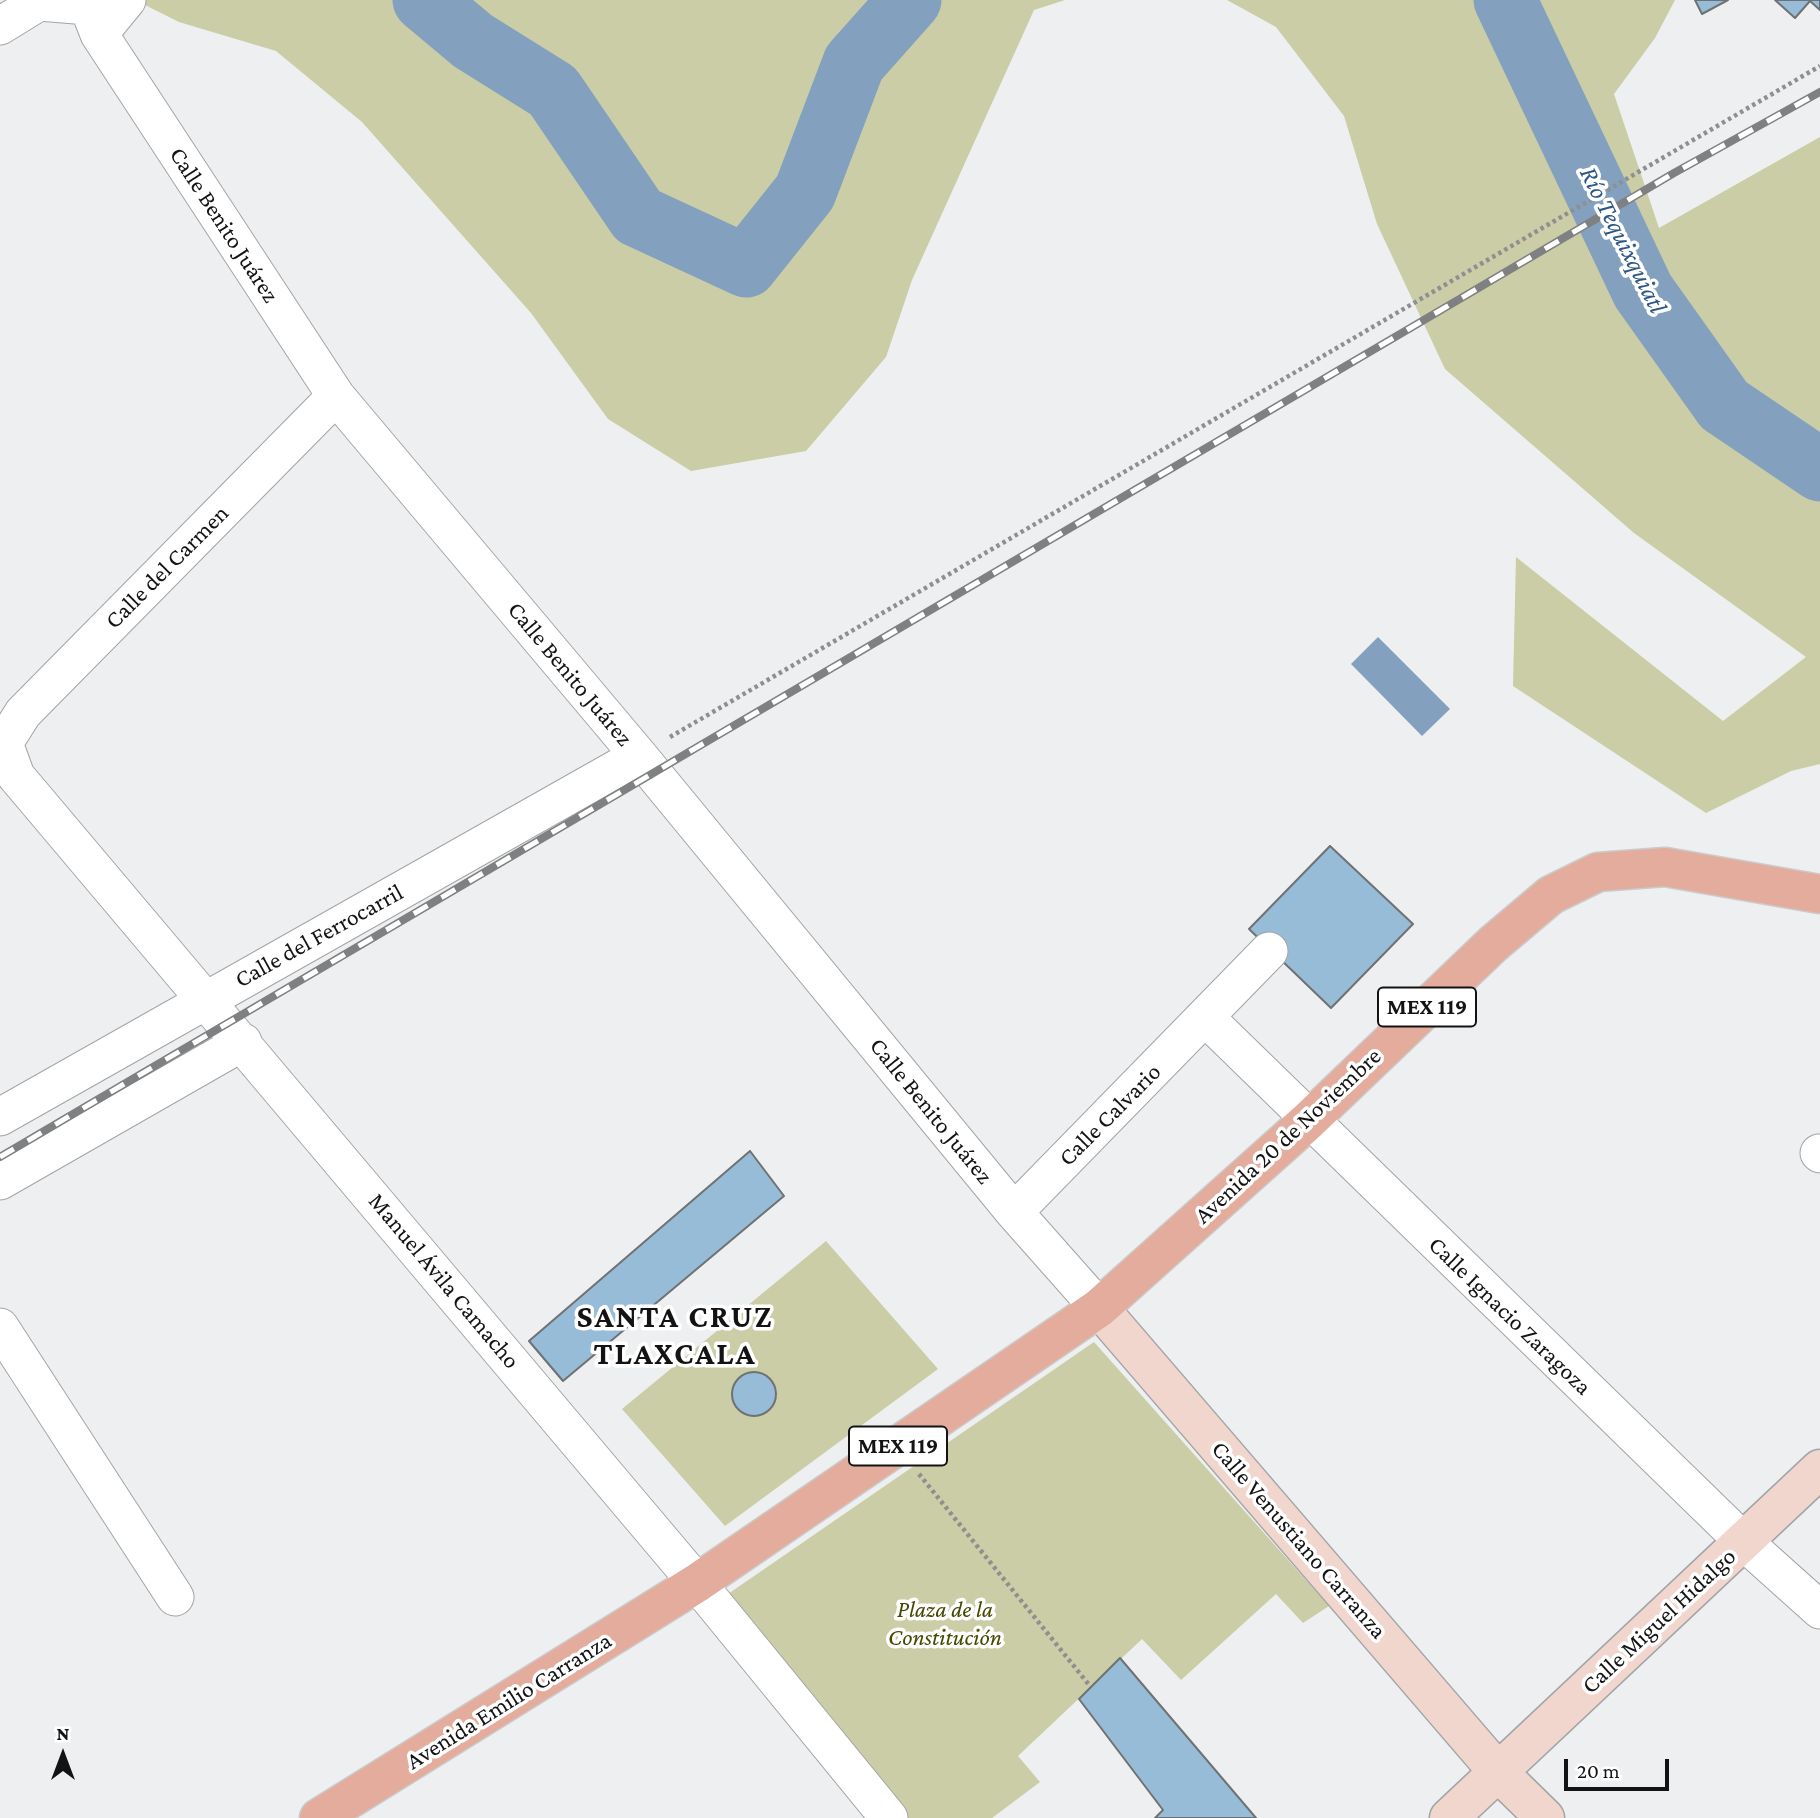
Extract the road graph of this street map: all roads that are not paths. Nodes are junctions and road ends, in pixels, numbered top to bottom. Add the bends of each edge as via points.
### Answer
1 (128, 0) edge
2 (38, 1) edge
3 (94, 20) junction
4 (0, 26) edge
5 (336, 396) junction
6 (5, 743) joint
7 (639, 756) junction
8 (1820, 894) edge
9 (1269, 951) dead end
10 (206, 1000) junction
11 (1206, 1018) junction
12 (243, 1042) junction
13 (0, 1117) edge
14 (1308, 1121) junction
15 (0, 1181) edge
16 (1014, 1212) junction
17 (1099, 1308) junction
18 (0, 1327) edge
19 (1820, 1469) edge
20 (1743, 1541) junction
21 (697, 1583) junction
22 (176, 1597) dead end
23 (1820, 1610) edge
24 (1499, 1773) junction
25 (319, 1818) edge
26 (889, 1818) edge
27 (1449, 1818) edge
28 (1545, 1818) edge

1 - 3 street
2 - 3 street
2 - 4 street
3 - 5 street, Calle Benito Juárez
5 - 6 street, Calle del Carmen via 23,713
5 - 7 street, Calle Benito Juárez
6 - 10 street, Manuel Ávila Camacho via 16,776
7 - 10 street, Calle del Ferrocarril
7 - 16 street, Calle Benito Juárez
8 - 14 main road, Avenida 20 de Noviembre / MEX 119 via 1665,867 1598,872 1550,895
9 - 11 street, Calle Calvario
10 - 12 street, Manuel Ávila Camacho
10 - 13 street, Calle del Ferrocarril
11 - 14 street, Calle Ignacio Zaragoza
11 - 16 street, Calle Calvario
12 - 15 street
12 - 21 street, Manuel Ávila Camacho
14 - 17 main road, Avenida 20 de Noviembre / MEX 119
14 - 20 street, Calle Ignacio Zaragoza
16 - 17 street, Calle Benito Juárez
17 - 21 main road, MEX 119
17 - 24 main road, Calle Venustiano Carranza
18 - 22 street
19 - 20 main road, Calle Miguel Hidalgo
20 - 23 street, Calle Ignacio Zaragoza
20 - 24 main road, Calle Miguel Hidalgo
21 - 25 main road, Avenida Emilio Carranza / MEX 119
21 - 26 street, Manuel Ávila Camacho
24 - 27 main road, Calle Miguel Hidalgo
24 - 28 main road, Calle Venustiano Carranza

